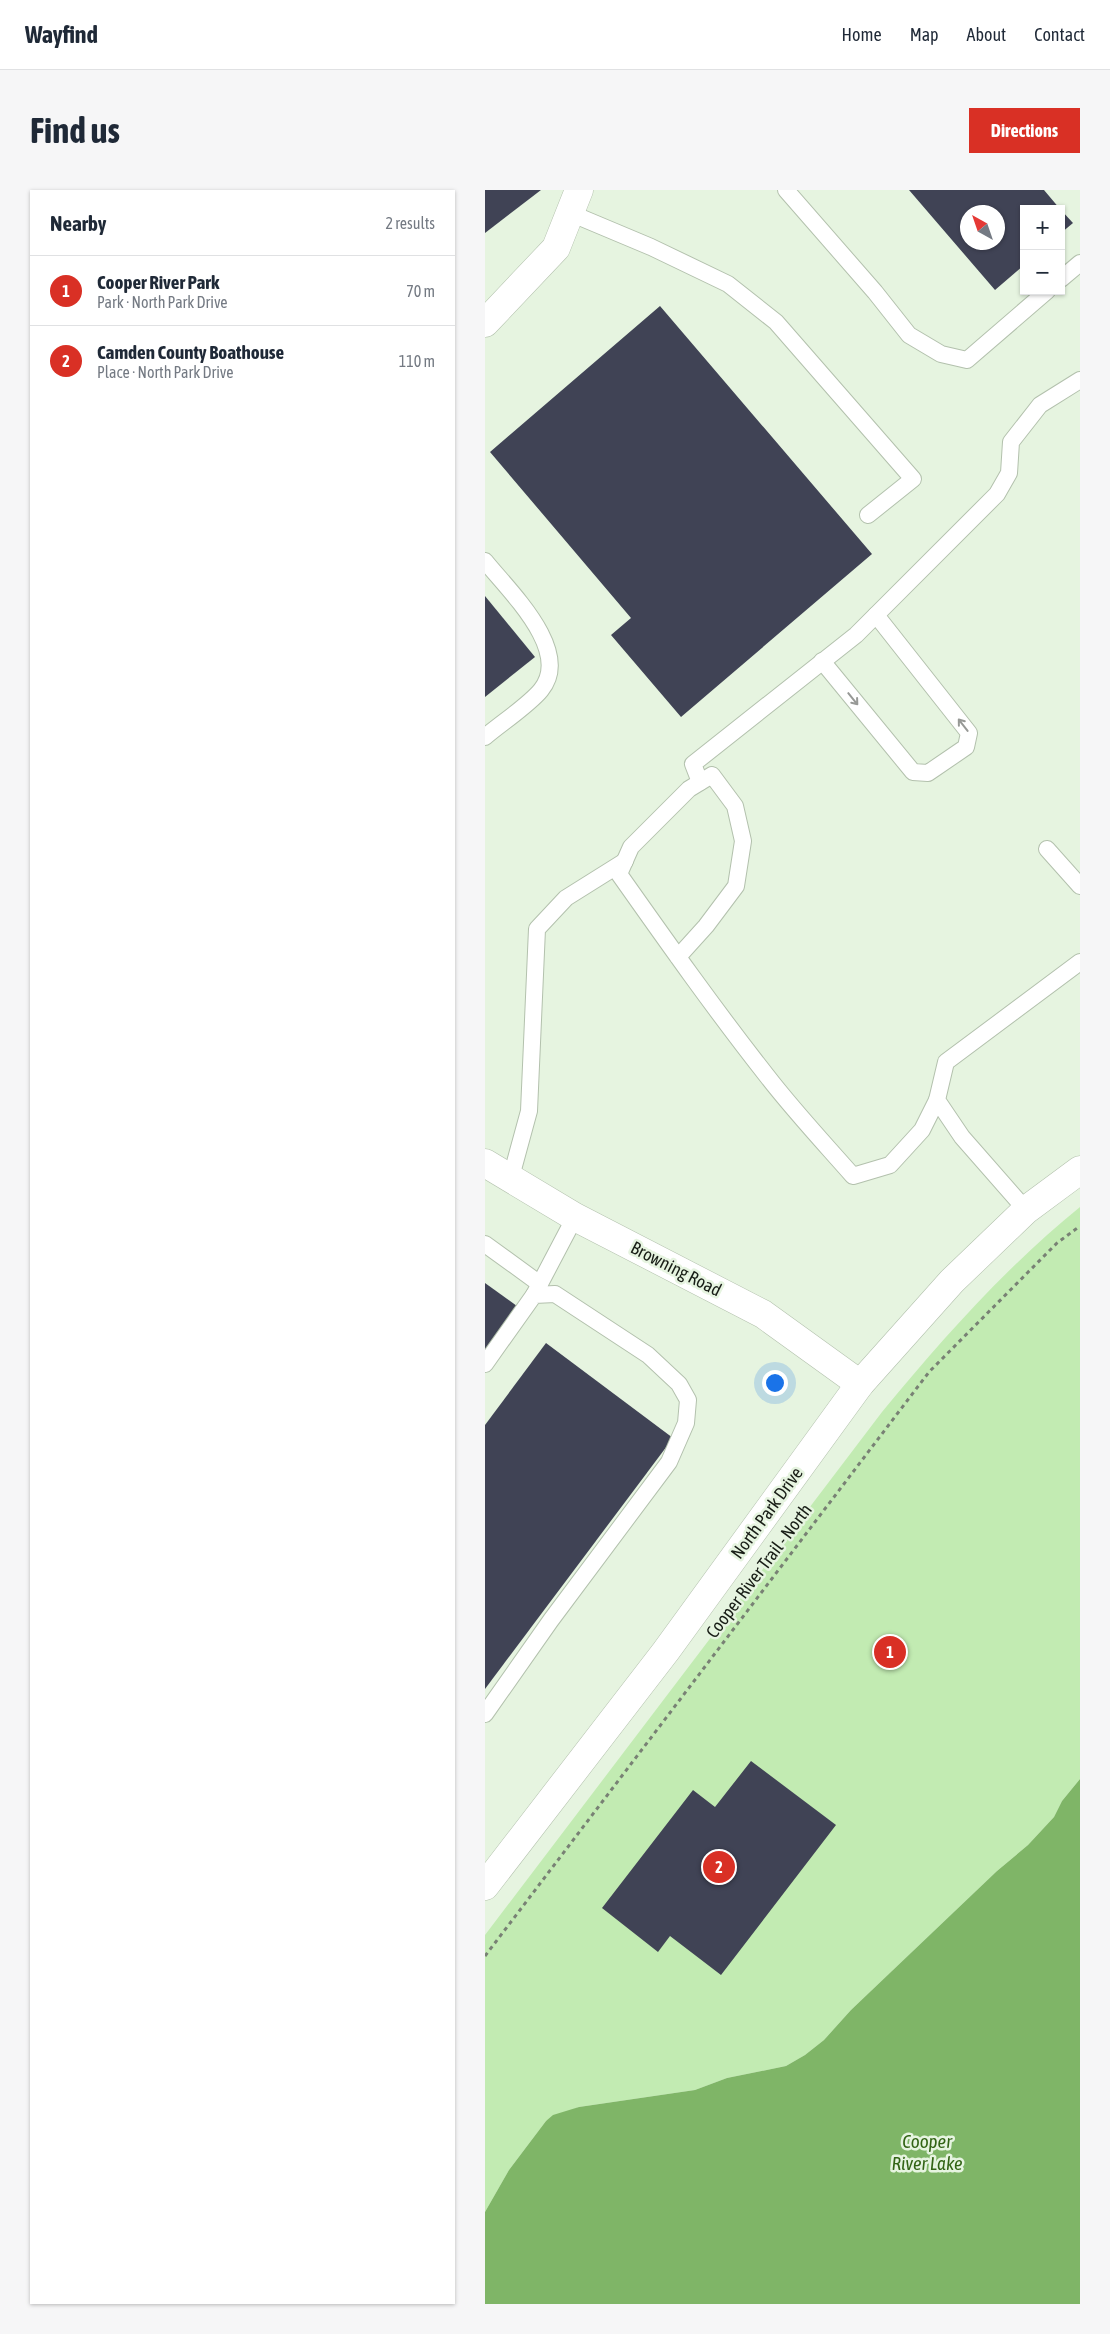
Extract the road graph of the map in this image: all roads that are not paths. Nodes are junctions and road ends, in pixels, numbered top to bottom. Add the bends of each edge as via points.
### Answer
1 (786, 190) edge
2 (574, 202) edge
3 (1080, 262) edge
4 (1065, 275) edge
5 (1042, 295) edge
6 (485, 324) edge
7 (1080, 380) edge
8 (868, 515) dead end
9 (485, 561) edge
10 (876, 615) junction
11 (822, 661) junction
12 (485, 737) edge
13 (700, 782) junction
14 (1047, 850) dead end
15 (625, 861) junction
16 (1080, 886) edge
17 (678, 958) junction
18 (1080, 962) edge
19 (937, 1100) junction
20 (485, 1163) edge
21 (1080, 1170) edge
22 (511, 1177) junction
23 (1027, 1210) junction
24 (575, 1217) junction
25 (485, 1244) edge
26 (537, 1289) junction
27 (485, 1364) edge
28 (860, 1384) junction
29 (485, 1714) edge
30 (485, 1886) edge

1 - 5 lane via 909,335 941,354 967,360
2 - 6 street via 556,248
2 - 8 lane via 651,247 728,284 776,322 913,479
3 - 4 lane
7 - 10 lane via 1040,405 1011,442 1009,473 997,494
9 - 12 lane via 541,632 550,654 548,677 541,690
10 - 11 lane
11 -> 10 lane via 913,772 928,774 966,747 969,733
11 - 13 lane via 693,764
13 - 15 lane via 631,847
13 - 17 lane via 712,774 735,806 743,841 736,886
14 - 16 lane
15 - 17 lane via 619,874
15 - 22 lane via 566,898 537,929 529,1111
17 - 19 lane via 768,1077 853,1176 890,1165 922,1130
18 - 19 lane via 946,1062
19 - 23 lane via 962,1138
20 - 22 street, Browning Road
21 - 23 street, North Park Drive
22 - 24 street, Browning Road
23 - 28 street, North Park Drive via 952,1281
24 - 26 lane
24 - 28 street, Browning Road via 763,1314
25 - 26 lane
26 - 27 lane
26 - 29 lane via 555,1294 648,1355 679,1384 688,1400 686,1422 669,1462
28 - 30 street, North Park Drive via 666,1651

